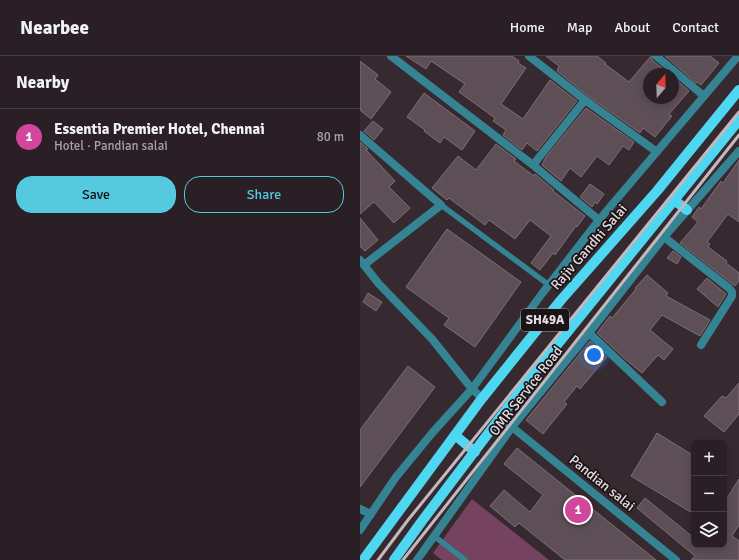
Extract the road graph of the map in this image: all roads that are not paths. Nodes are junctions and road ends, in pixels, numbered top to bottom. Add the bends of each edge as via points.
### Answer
1 (391, 56) edge
2 (529, 56) edge
3 (656, 56) edge
4 (738, 56) edge
5 (739, 90) edge
6 (704, 96) junction
7 (585, 100) junction
8 (739, 120) edge
9 (360, 135) edge
10 (739, 151) edge
11 (657, 152) junction
12 (533, 165) junction
13 (674, 200) junction
14 (441, 205) junction
15 (687, 210) junction
16 (599, 220) junction
17 (664, 237) junction
18 (362, 262) edge
19 (549, 285) junction
20 (589, 333) junction
21 (701, 345) dead end
22 (472, 389) junction
23 (482, 398) junction
24 (662, 402) dead end
25 (501, 417) junction
26 (512, 427) junction
27 (455, 435) junction
28 (475, 452) junction
29 (360, 509) edge
30 (371, 514) junction
31 (360, 530) edge
32 (434, 536) junction
33 (420, 559) edge
34 (363, 560) edge
35 (394, 560) edge
36 (465, 560) edge
37 (676, 560) edge

1 - 12 street
2 - 7 street
3 - 6 street
4 - 6 street
5 - 23 main road, Rajiv Gandhi Salai / SH49A via 657,191 561,300
6 - 11 street
7 - 11 street
7 - 12 street
8 - 13 main road, SH49A
9 - 14 street
10 - 15 street, OMR Service Road
11 - 16 street
12 - 16 street
13 - 15 main road
13 - 25 main road, SH49A
14 - 18 street
14 - 19 lane
15 - 17 street, OMR Service Road
16 - 19 street
17 - 20 street, OMR Service Road
17 - 21 street via 732,292 732,296
18 - 22 street via 379,284 432,339
19 - 22 street
20 - 24 street
20 - 26 street, OMR Service Road
22 - 23 street
22 - 30 street via 396,477
23 - 27 main road, Rajiv Gandhi Salai / SH49A
25 - 26 street, Pandian salai
25 - 28 main road, SH49A
26 - 32 street, OMR Service Road
26 - 37 street, Pandian salai
27 - 28 main road
27 - 34 main road, Rajiv Gandhi Salai / SH49A
28 - 35 main road, SH49A
29 - 30 street
30 - 31 street
32 - 33 street, OMR Service Road
32 - 36 lane

